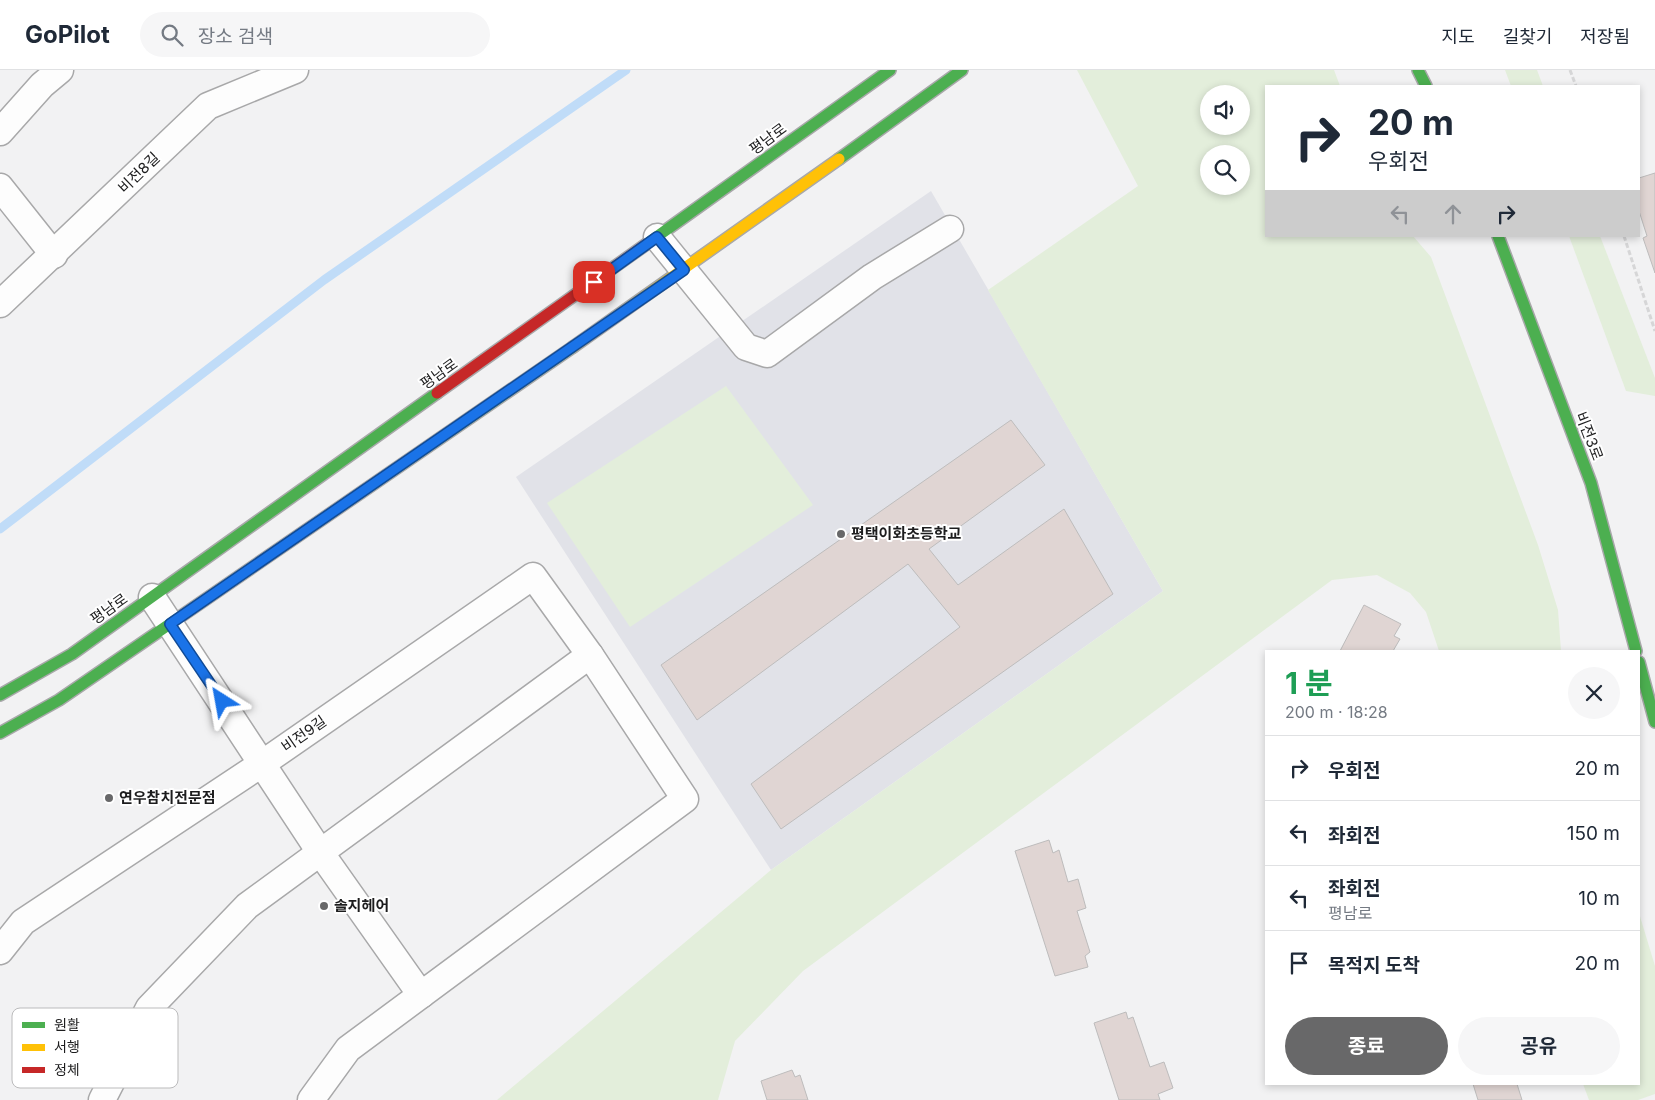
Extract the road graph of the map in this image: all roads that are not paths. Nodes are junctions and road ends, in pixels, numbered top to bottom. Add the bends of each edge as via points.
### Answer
1 (60, 70) edge
2 (295, 70) edge
3 (890, 70) edge
4 (962, 70) edge
5 (1418, 70) edge
6 (1426, 85) edge
7 (0, 132) edge
8 (0, 187) edge
9 (950, 230) dead end
10 (657, 237) junction
11 (1498, 237) edge
12 (54, 255) junction
13 (684, 270) junction
14 (0, 304) edge
15 (152, 597) junction
16 (170, 624) junction
17 (1636, 650) edge
18 (590, 655) junction
19 (1640, 666) edge
20 (0, 695) edge
21 (1655, 722) edge
22 (0, 733) edge
23 (263, 763) junction
24 (320, 852) junction
25 (0, 951) edge
26 (421, 995) junction
27 (150, 1008) edge
28 (108, 1088) edge
29 (102, 1100) edge
30 (311, 1100) edge

1 - 7 street via 42,85
2 - 12 street, 비전8길 via 208,106
3 - 10 street, 평남로
4 - 13 street
5 - 6 street
8 - 12 street
9 - 13 street via 872,277 766,354 746,347
10 - 13 street
10 - 15 street, 평남로
11 - 17 street, 비전3로 via 1591,483
12 - 14 street, 비전8길
13 - 16 street
15 - 16 street
15 - 20 street, 평남로 via 72,654
16 - 22 street via 59,700
16 - 23 street
18 - 23 street, 비전9길 via 533,576
18 - 24 street
18 - 26 street, 비전9길 via 685,799
19 - 21 street
23 - 24 street
23 - 25 street, 비전9길 via 23,922
24 - 26 street
24 - 27 street via 247,906
26 - 30 street, 비전9길 via 348,1049
28 - 29 street

